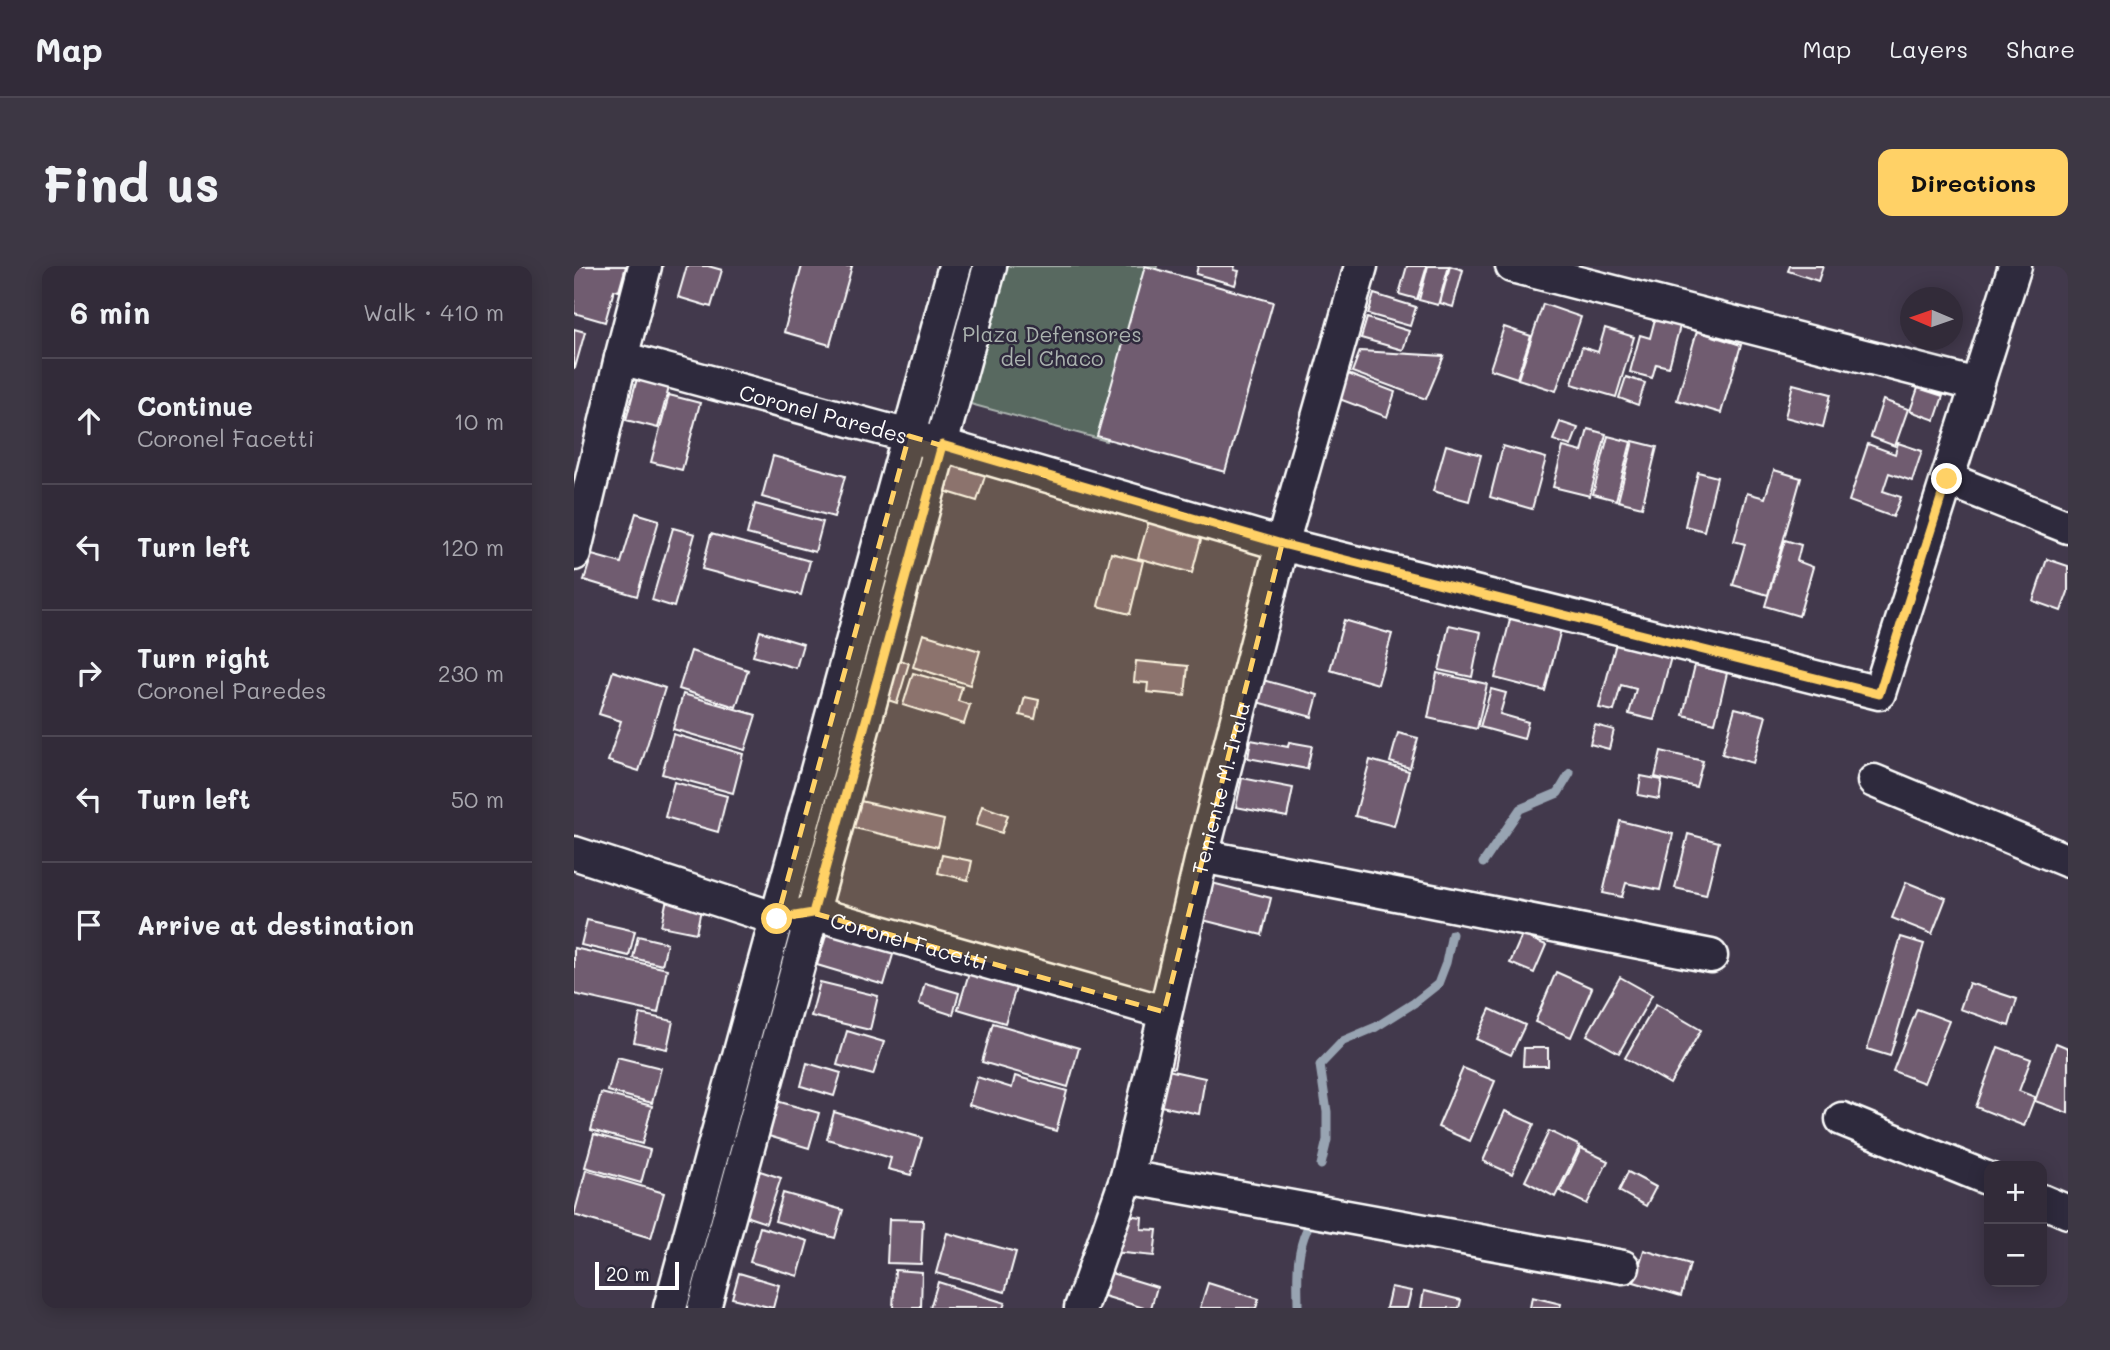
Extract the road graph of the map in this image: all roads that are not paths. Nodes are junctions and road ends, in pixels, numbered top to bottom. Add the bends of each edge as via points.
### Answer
1 (645, 266) edge
2 (955, 266) edge
3 (990, 266) edge
4 (1362, 266) edge
5 (1512, 266) edge
6 (2015, 266) edge
7 (621, 358) junction
8 (1977, 385) junction
9 (909, 436) junction
10 (942, 445) junction
11 (1947, 479) junction
12 (2068, 527) edge
13 (1282, 544) junction
14 (574, 554) edge
15 (1874, 781) dead end
16 (574, 853) edge
17 (1202, 856) junction
18 (2068, 861) edge
19 (813, 913) junction
20 (777, 919) junction
21 (1711, 956) dead end
22 (1164, 1012) junction
23 (1842, 1119) dead end
24 (1127, 1177) junction
25 (1984, 1177) edge
26 (2047, 1203) edge
27 (2068, 1212) edge
28 (1623, 1268) dead end
29 (670, 1308) edge
30 (704, 1308) edge
31 (1081, 1308) edge

1 - 7 street
2 - 9 street
3 - 10 street
4 - 13 street, Teniente M. Irala
5 - 8 street
6 - 8 street
7 - 9 street, Coronel Paredes
7 - 14 street
8 - 11 street
9 - 10 street, Coronel Paredes
9 - 20 street
10 - 13 street, Coronel Paredes
10 - 19 street
11 - 12 street
11 - 13 street, Coronel Paredes via 1879,694
13 - 17 street, Teniente M. Irala
15 - 18 street
16 - 20 street, Coronel Facetti
17 - 21 street
17 - 22 street, Teniente M. Irala
19 - 20 street, Coronel Facetti
19 - 22 street, Coronel Facetti
19 - 30 street
20 - 29 street
22 - 24 street, Teniente M. Irala
23 - 25 street
24 - 28 street
24 - 31 street, Teniente M. Irala
26 - 27 street

